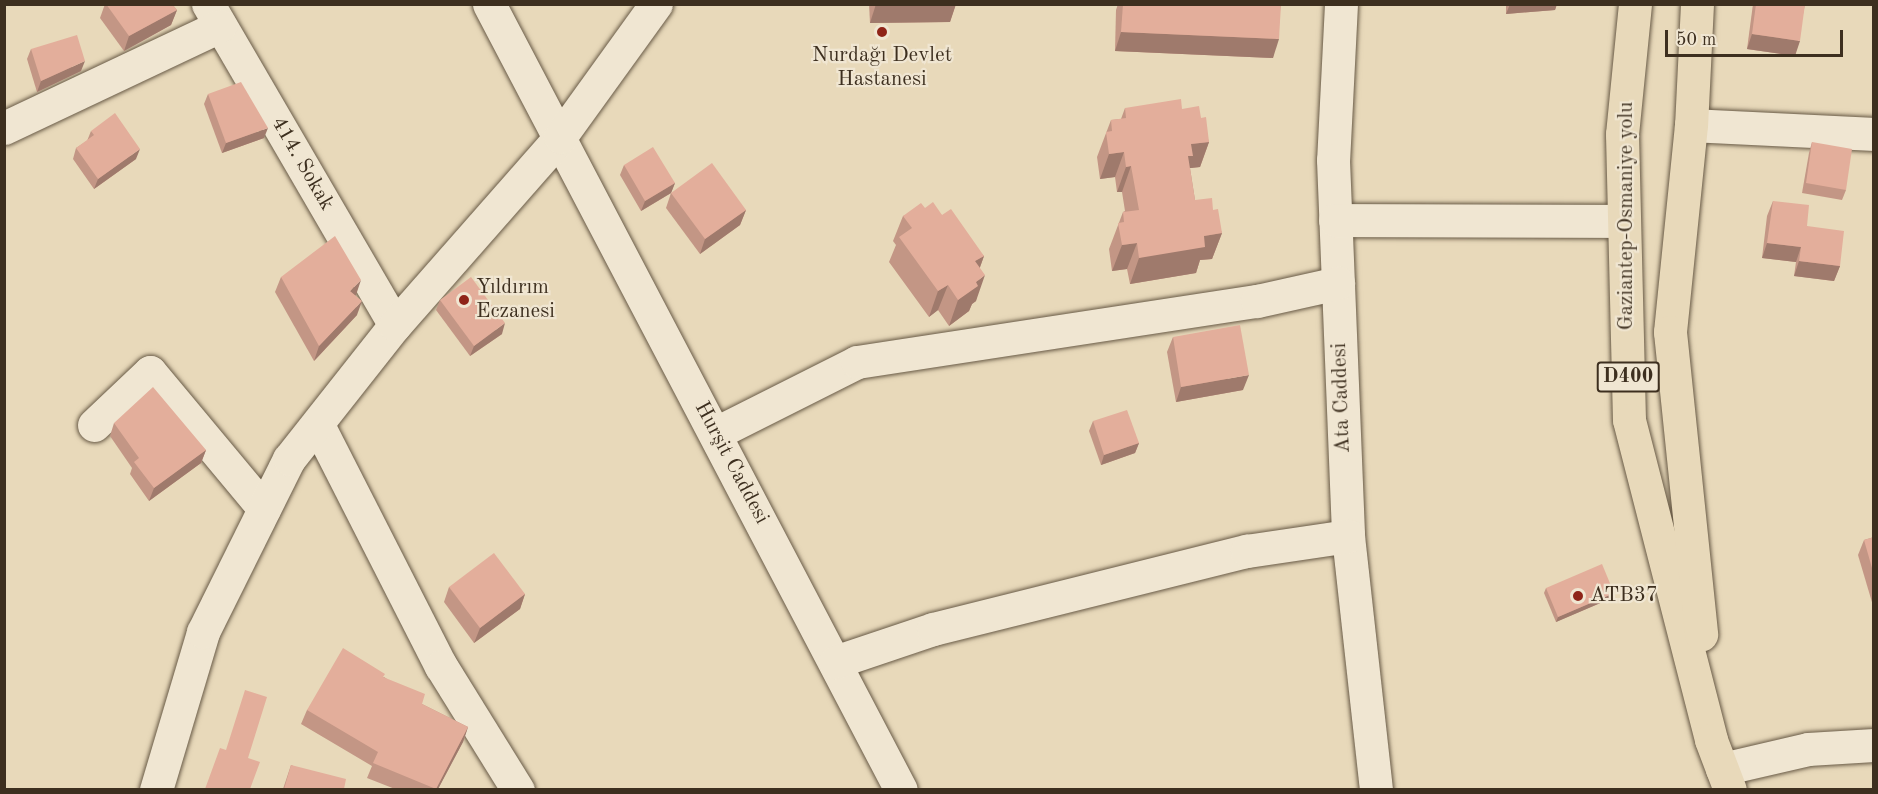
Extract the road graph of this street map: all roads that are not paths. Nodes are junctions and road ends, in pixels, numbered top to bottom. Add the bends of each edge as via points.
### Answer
1 (489, 4) edge
2 (656, 4) edge
3 (1341, 4) edge
4 (1635, 4) edge
5 (1697, 4) edge
6 (214, 15) edge
7 (1691, 125) junction
8 (4, 128) edge
9 (1874, 134) edge
10 (560, 137) junction
11 (1335, 220) junction
12 (1624, 221) junction
13 (1338, 283) junction
14 (395, 325) junction
15 (94, 425) dead end
16 (318, 425) junction
17 (716, 433) junction
18 (264, 508) junction
19 (1348, 536) junction
20 (835, 662) junction
21 (1874, 745) edge
22 (1721, 766) edge
23 (156, 789) edge
24 (518, 789) edge
25 (901, 789) edge
26 (1376, 789) edge

1 - 10 street, Hurşit Caddesi
2 - 10 street
3 - 11 street, Ata Caddesi via 1333,160
4 - 12 highway, Gaziantep-Osmaniye yolu / D400 via 1622,134
5 - 7 highway, Gaziantep-Osmaniye yolu / D400
6 - 8 street
6 - 14 street, 414. Sokak
7 - 9 street
7 - 22 highway, Gaziantep-Osmaniye yolu / D400 via 1670,332
10 - 14 street
10 - 17 street, Hurşit Caddesi
11 - 12 street
11 - 13 street, Ata Caddesi
12 - 22 highway, Gaziantep-Osmaniye yolu / D400 via 1629,420
13 - 17 street via 1257,301 857,362
13 - 19 street, Ata Caddesi
14 - 16 street
15 - 18 street via 150,372
16 - 18 street via 289,459
16 - 24 street via 441,666
17 - 20 street, Hurşit Caddesi
18 - 23 street via 202,632
19 - 20 street via 1248,551 933,629
19 - 26 street, Ata Caddesi
20 - 25 street, Hurşit Caddesi
21 - 22 street via 1808,750

